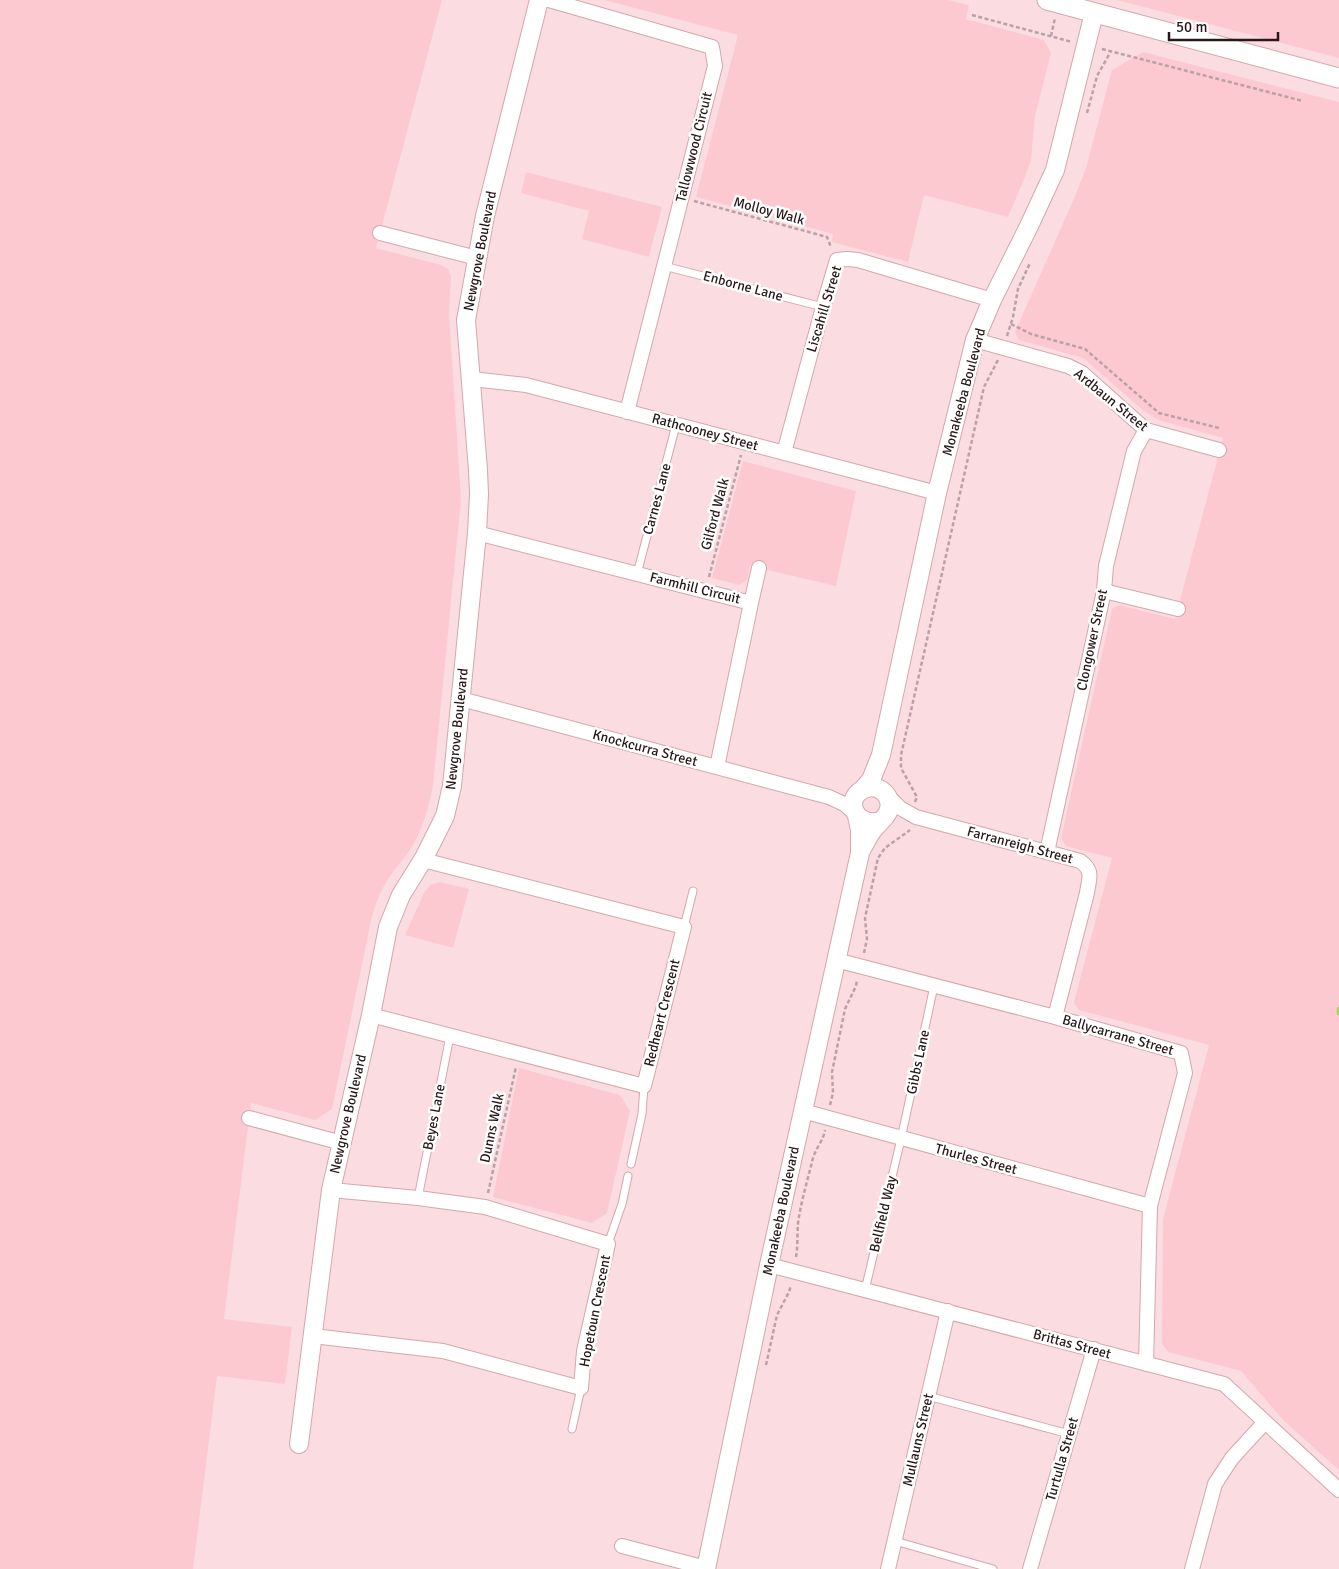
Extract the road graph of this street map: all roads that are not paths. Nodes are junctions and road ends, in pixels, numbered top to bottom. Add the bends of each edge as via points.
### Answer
1 (540, 0) edge
2 (549, 0) edge
3 (1047, 0) edge
4 (1094, 13) junction
5 (1339, 78) edge
6 (380, 233) dead end
7 (477, 258) junction
8 (664, 266) junction
9 (992, 300) junction
10 (823, 307) junction
11 (975, 340) junction
12 (472, 379) junction
13 (627, 412) junction
14 (676, 425) junction
15 (1146, 430) junction
16 (1219, 450) dead end
17 (784, 453) junction
18 (937, 493) junction
19 (477, 533) junction
20 (759, 568) dead end
21 (637, 574) junction
22 (1104, 590) junction
23 (752, 603) junction
24 (1178, 608) dead end
25 (461, 699) junction
26 (881, 755) junction
27 (717, 767) junction
28 (862, 790) junction
29 (886, 795) junction
30 (829, 797) junction
31 (857, 816) junction
32 (916, 817) junction
33 (881, 820) junction
34 (1046, 852) junction
35 (860, 853) junction
36 (423, 860) junction
37 (693, 891) dead end
38 (684, 928) junction
39 (836, 960) junction
40 (934, 986) junction
41 (371, 1015) junction
42 (1055, 1017) junction
43 (450, 1036) junction
44 (644, 1086) junction
45 (803, 1111) junction
46 (249, 1118) dead end
47 (901, 1138) junction
48 (342, 1143) junction
49 (631, 1164) dead end
50 (628, 1176) dead end
51 (331, 1190) junction
52 (418, 1198) junction
53 (1150, 1206) junction
54 (608, 1244) junction
55 (769, 1265) junction
56 (865, 1290) junction
57 (948, 1311) junction
58 (313, 1336) junction
59 (1094, 1349) junction
60 (1146, 1364) junction
61 (581, 1388) junction
62 (928, 1396) junction
63 (1264, 1422) junction
64 (572, 1429) dead end
65 (1069, 1434) junction
66 (299, 1444) dead end
67 (1339, 1490) edge
68 (895, 1541) junction
69 (622, 1546) dead end
70 (706, 1569) edge
71 (888, 1569) edge
72 (993, 1569) edge
73 (1030, 1569) edge
74 (1192, 1569) edge

1 - 7 street, Newgrove Boulevard
2 - 8 street, Tallowwood Circuit via 712,47 715,66
3 - 4 main road
4 - 5 main road
4 - 9 street, Monakeeba Boulevard via 1055,170
6 - 7 street
7 - 12 street, Newgrove Boulevard via 466,320
8 - 10 lane, Enborne Lane
8 - 13 street, Tallowwood Circuit
9 - 10 street, Liscahill Street via 847,259 837,260
9 - 11 street, Monakeeba Boulevard
10 - 17 street, Liscahill Street
11 - 15 street, Ardbaun Street via 1082,372
11 - 18 street, Monakeeba Boulevard
12 - 13 street, Rathcooney Street via 526,385
12 - 19 street, Newgrove Boulevard via 479,494
13 - 14 street, Rathcooney Street
14 - 17 street, Rathcooney Street
14 - 21 lane, Carnes Lane
15 - 16 street, Ardbaun Street
15 - 22 street, Clongower Street via 1134,451 1106,566
17 - 18 street, Rathcooney Street
18 - 26 street, Monakeeba Boulevard
19 - 21 street, Farmhill Circuit
19 - 25 street, Newgrove Boulevard
20 - 23 street
21 - 23 street, Farmhill Circuit
22 - 24 street
22 - 34 street, Clongower Street
23 - 27 street, Farmhill Circuit
25 - 27 street, Knockcurra Street
25 - 36 street, Newgrove Boulevard via 452,786 445,816
26 - 28 street, Monakeeba Boulevard via 871,780
26 - 29 street, Monakeeba Boulevard
27 - 30 street, Knockcurra Street
28 - 29 street via 873,787
28 - 30 street, Knockcurra Street
28 - 31 street via 854,801
29 - 32 street, Farranreigh Street
29 - 33 street via 890,806
30 - 31 street, Knockcurra Street via 844,804
31 - 33 street via 866,822
31 - 35 street, Monakeeba Boulevard
32 - 33 street, Farranreigh Street
32 - 34 street, Farranreigh Street
33 - 35 street, Monakeeba Boulevard
34 - 42 street, Farranreigh Street via 1080,862 1088,867 1090,874
35 - 39 street, Monakeeba Boulevard
36 - 38 street
36 - 41 street, Newgrove Boulevard via 401,895 388,927
37 - 38 lane
38 - 44 street, Redheart Crescent
39 - 40 street, Ballycarrane Street
39 - 45 street, Monakeeba Boulevard
40 - 42 street, Ballycarrane Street
40 - 47 lane, Gibbs Lane
41 - 43 street, Redheart Crescent
41 - 48 street, Newgrove Boulevard
42 - 53 street, Ballycarrane Street via 1181,1053 1185,1073
43 - 44 street, Redheart Crescent
43 - 52 lane, Beyes Lane
44 - 49 lane via 642,1114
45 - 47 street, Thurles Street
45 - 55 street, Monakeeba Boulevard
46 - 48 street
47 - 53 street, Thurles Street
47 - 56 lane, Bellfield Way
48 - 51 street, Newgrove Boulevard
50 - 54 lane
51 - 52 street, Hopetoun Crescent
51 - 58 street, Newgrove Boulevard
52 - 54 street, Hopetoun Crescent via 485,1207
53 - 60 street, Ballycarrane Street
54 - 61 street, Hopetoun Crescent via 584,1351
55 - 56 street, Brittas Street
55 - 70 street, Monakeeba Boulevard
56 - 57 street, Brittas Street
57 - 59 street, Brittas Street
57 - 62 street, Mullauns Street
58 - 61 street, Hopetoun Crescent via 444,1351
58 - 66 street, Newgrove Boulevard
59 - 60 street, Brittas Street
59 - 65 street, Turtulla Street
60 - 63 street, Brittas Street via 1224,1384
61 - 64 lane
62 - 65 lane
62 - 68 street, Mullauns Street
63 - 67 street, Brittas Street
63 - 74 street via 1232,1458 1215,1484
65 - 73 street, Turtulla Street
68 - 71 street, Mullauns Street
68 - 72 lane
69 - 70 street

